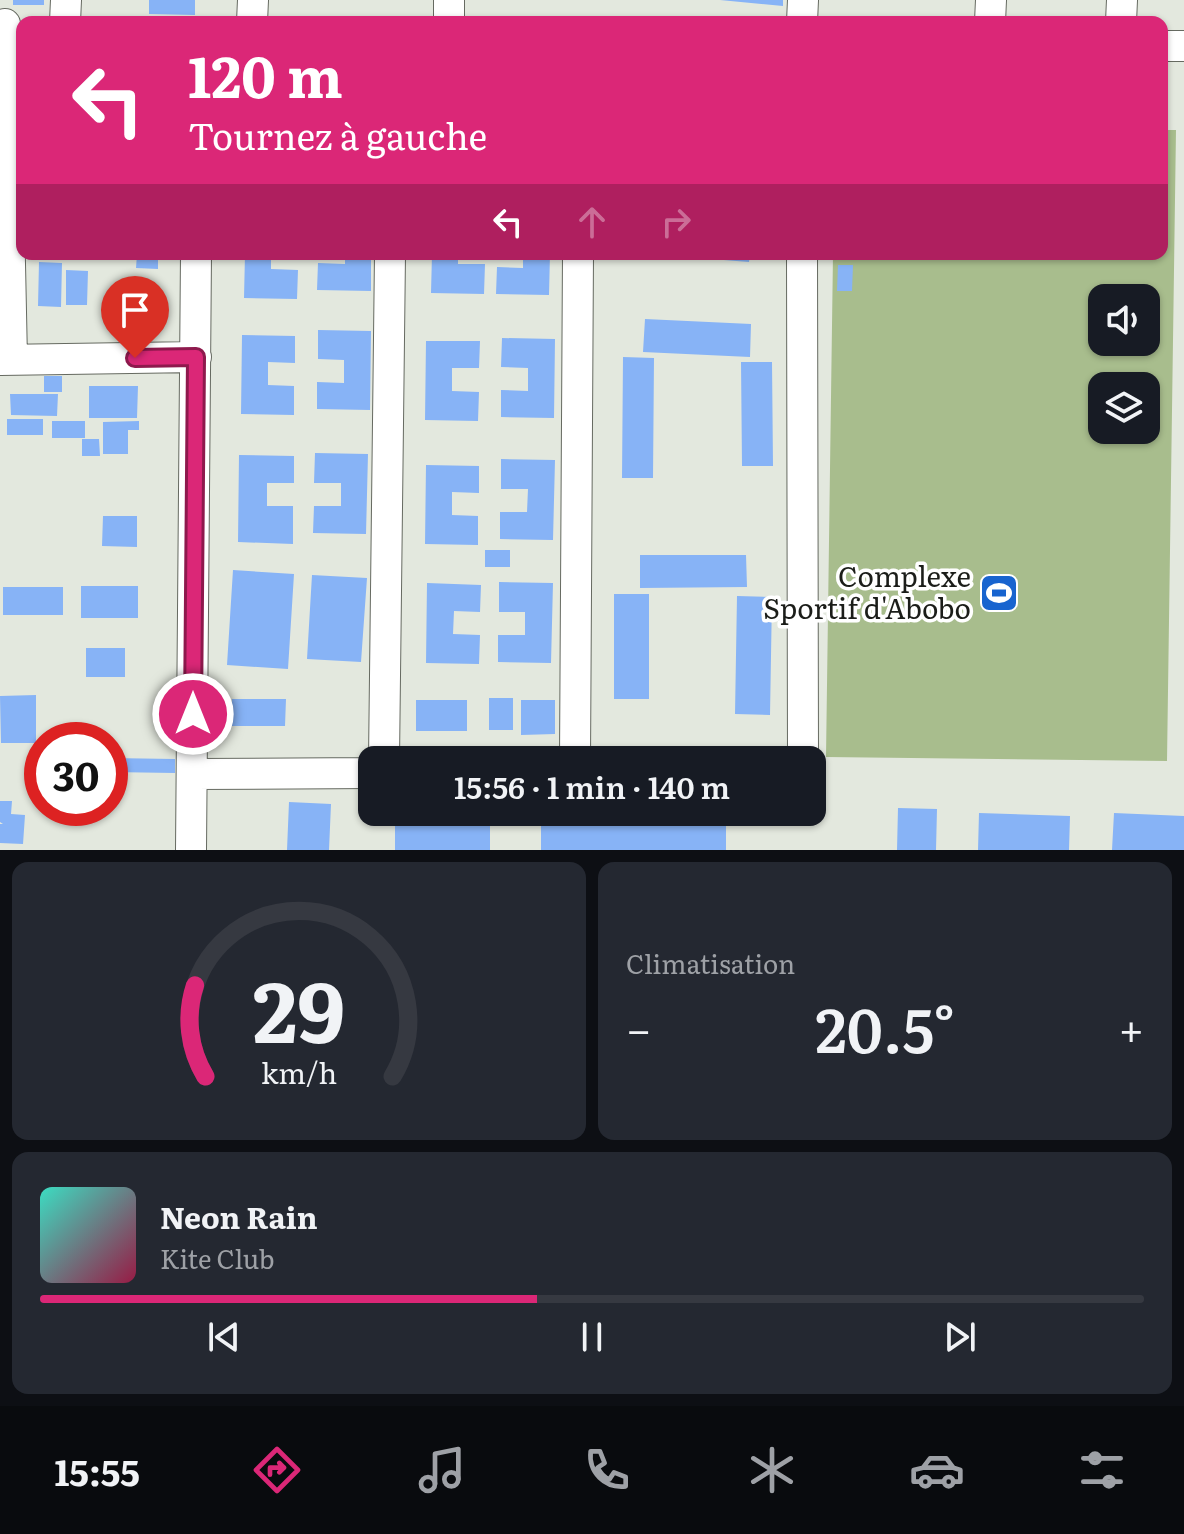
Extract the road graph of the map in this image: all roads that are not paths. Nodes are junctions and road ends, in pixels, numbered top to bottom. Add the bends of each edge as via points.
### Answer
1 (9, 24) edge
2 (196, 260) edge
3 (390, 260) edge
4 (578, 260) edge
5 (802, 260) edge
6 (196, 357) junction
7 (6, 360) edge
8 (384, 746) edge
9 (575, 746) edge
10 (803, 746) edge
11 (358, 773) edge
12 (193, 774) junction
13 (191, 850) edge

1 - 7 street
2 - 6 street
3 - 8 street
4 - 9 street
5 - 10 street
6 - 7 street
6 - 12 street
11 - 12 street
12 - 13 street

